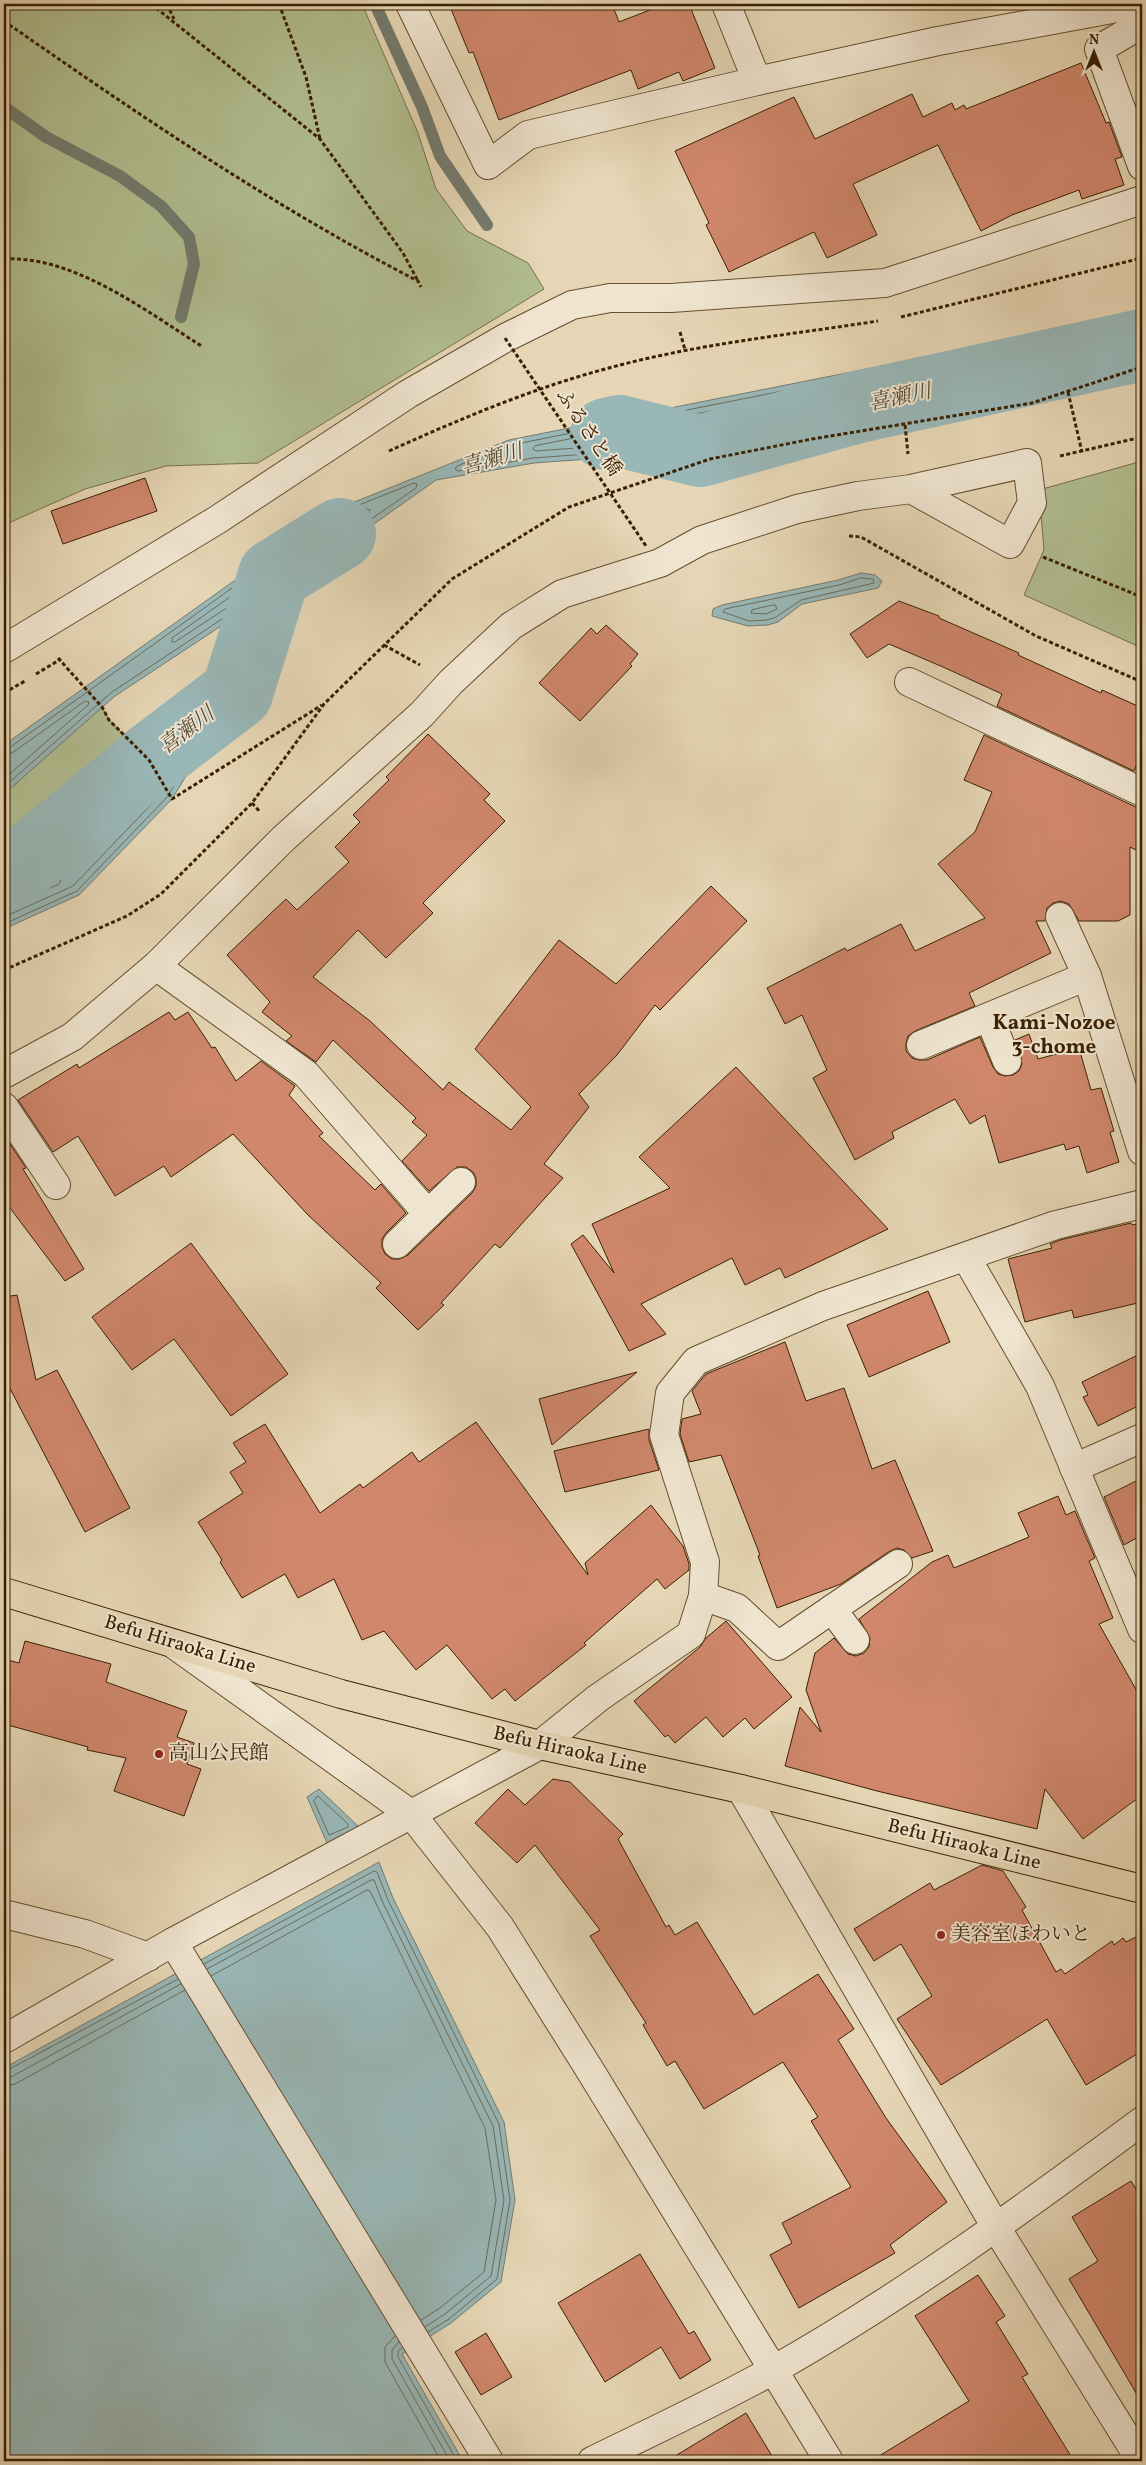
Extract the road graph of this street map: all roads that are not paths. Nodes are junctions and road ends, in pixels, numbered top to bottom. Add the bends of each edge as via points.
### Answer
1 (410, 4) edge
2 (726, 4) edge
3 (1139, 4) edge
4 (1142, 24) edge
5 (757, 81) junction
6 (1142, 166) edge
7 (1142, 200) edge
8 (911, 489) junction
9 (4, 649) edge
10 (909, 682) dead end
11 (1142, 792) edge
12 (1060, 917) dead end
13 (156, 966) junction
14 (1087, 976) junction
15 (990, 1017) junction
16 (921, 1045) dead end
17 (1007, 1061) dead end
18 (4, 1074) edge
19 (4, 1107) edge
20 (1142, 1151) edge
21 (461, 1182) dead end
22 (56, 1185) dead end
23 (1142, 1204) edge
24 (428, 1214) junction
25 (397, 1244) dead end
26 (966, 1257) junction
27 (1142, 1438) edge
28 (1074, 1468) junction
29 (898, 1564) dead end
30 (4, 1592) edge
31 (703, 1596) junction
32 (832, 1609) junction
33 (1142, 1629) edge
34 (855, 1640) dead end
35 (170, 1642) junction
36 (540, 1746) junction
37 (741, 1790) junction
38 (412, 1816) junction
39 (1142, 1889) edge
40 (4, 1914) edge
41 (174, 1942) junction
42 (148, 1957) junction
43 (4, 2039) edge
44 (1142, 2121) edge
45 (997, 2229) junction
46 (774, 2369) junction
47 (489, 2461) edge
48 (592, 2461) edge
49 (829, 2461) edge
50 (1141, 2461) edge

1 - 5 street via 488,165 528,135
2 - 5 street
3 - 5 street via 938,41
4 - 6 street via 1099,49
7 - 9 street via 886,283 671,298 610,298 572,305 505,338 408,394 218,520
8 - 8 street via 1028,463 1032,503 1010,544
8 - 13 street via 858,496 779,514 702,540 660,562 562,594 511,626 422,714 283,839
10 - 11 street
12 - 14 street
13 - 18 street via 72,1037
13 - 24 street via 306,1074
14 - 15 street
14 - 20 street
15 - 16 street
15 - 17 street
19 - 22 street
21 - 24 street
23 - 26 street via 1056,1225
24 - 25 street
26 - 28 street via 1040,1386
26 - 31 street via 823,1306 696,1361 670,1393 664,1435 705,1562
27 - 28 street
28 - 33 street
29 - 32 street
30 - 35 main road, Befu Hiraoka Line
31 - 32 street via 737,1608 778,1646
31 - 36 street via 691,1634 598,1698
32 - 34 street
35 - 36 main road, Befu Hiraoka Line via 341,1694
35 - 38 street
36 - 37 main road, Befu Hiraoka Line
36 - 38 street
37 - 39 main road, Befu Hiraoka Line
37 - 45 street
38 - 41 street
38 - 46 street via 500,1927
40 - 42 street via 85,1934
41 - 42 street
41 - 47 street
42 - 43 street
44 - 45 street
45 - 46 street
45 - 50 street
46 - 48 street
46 - 49 street

